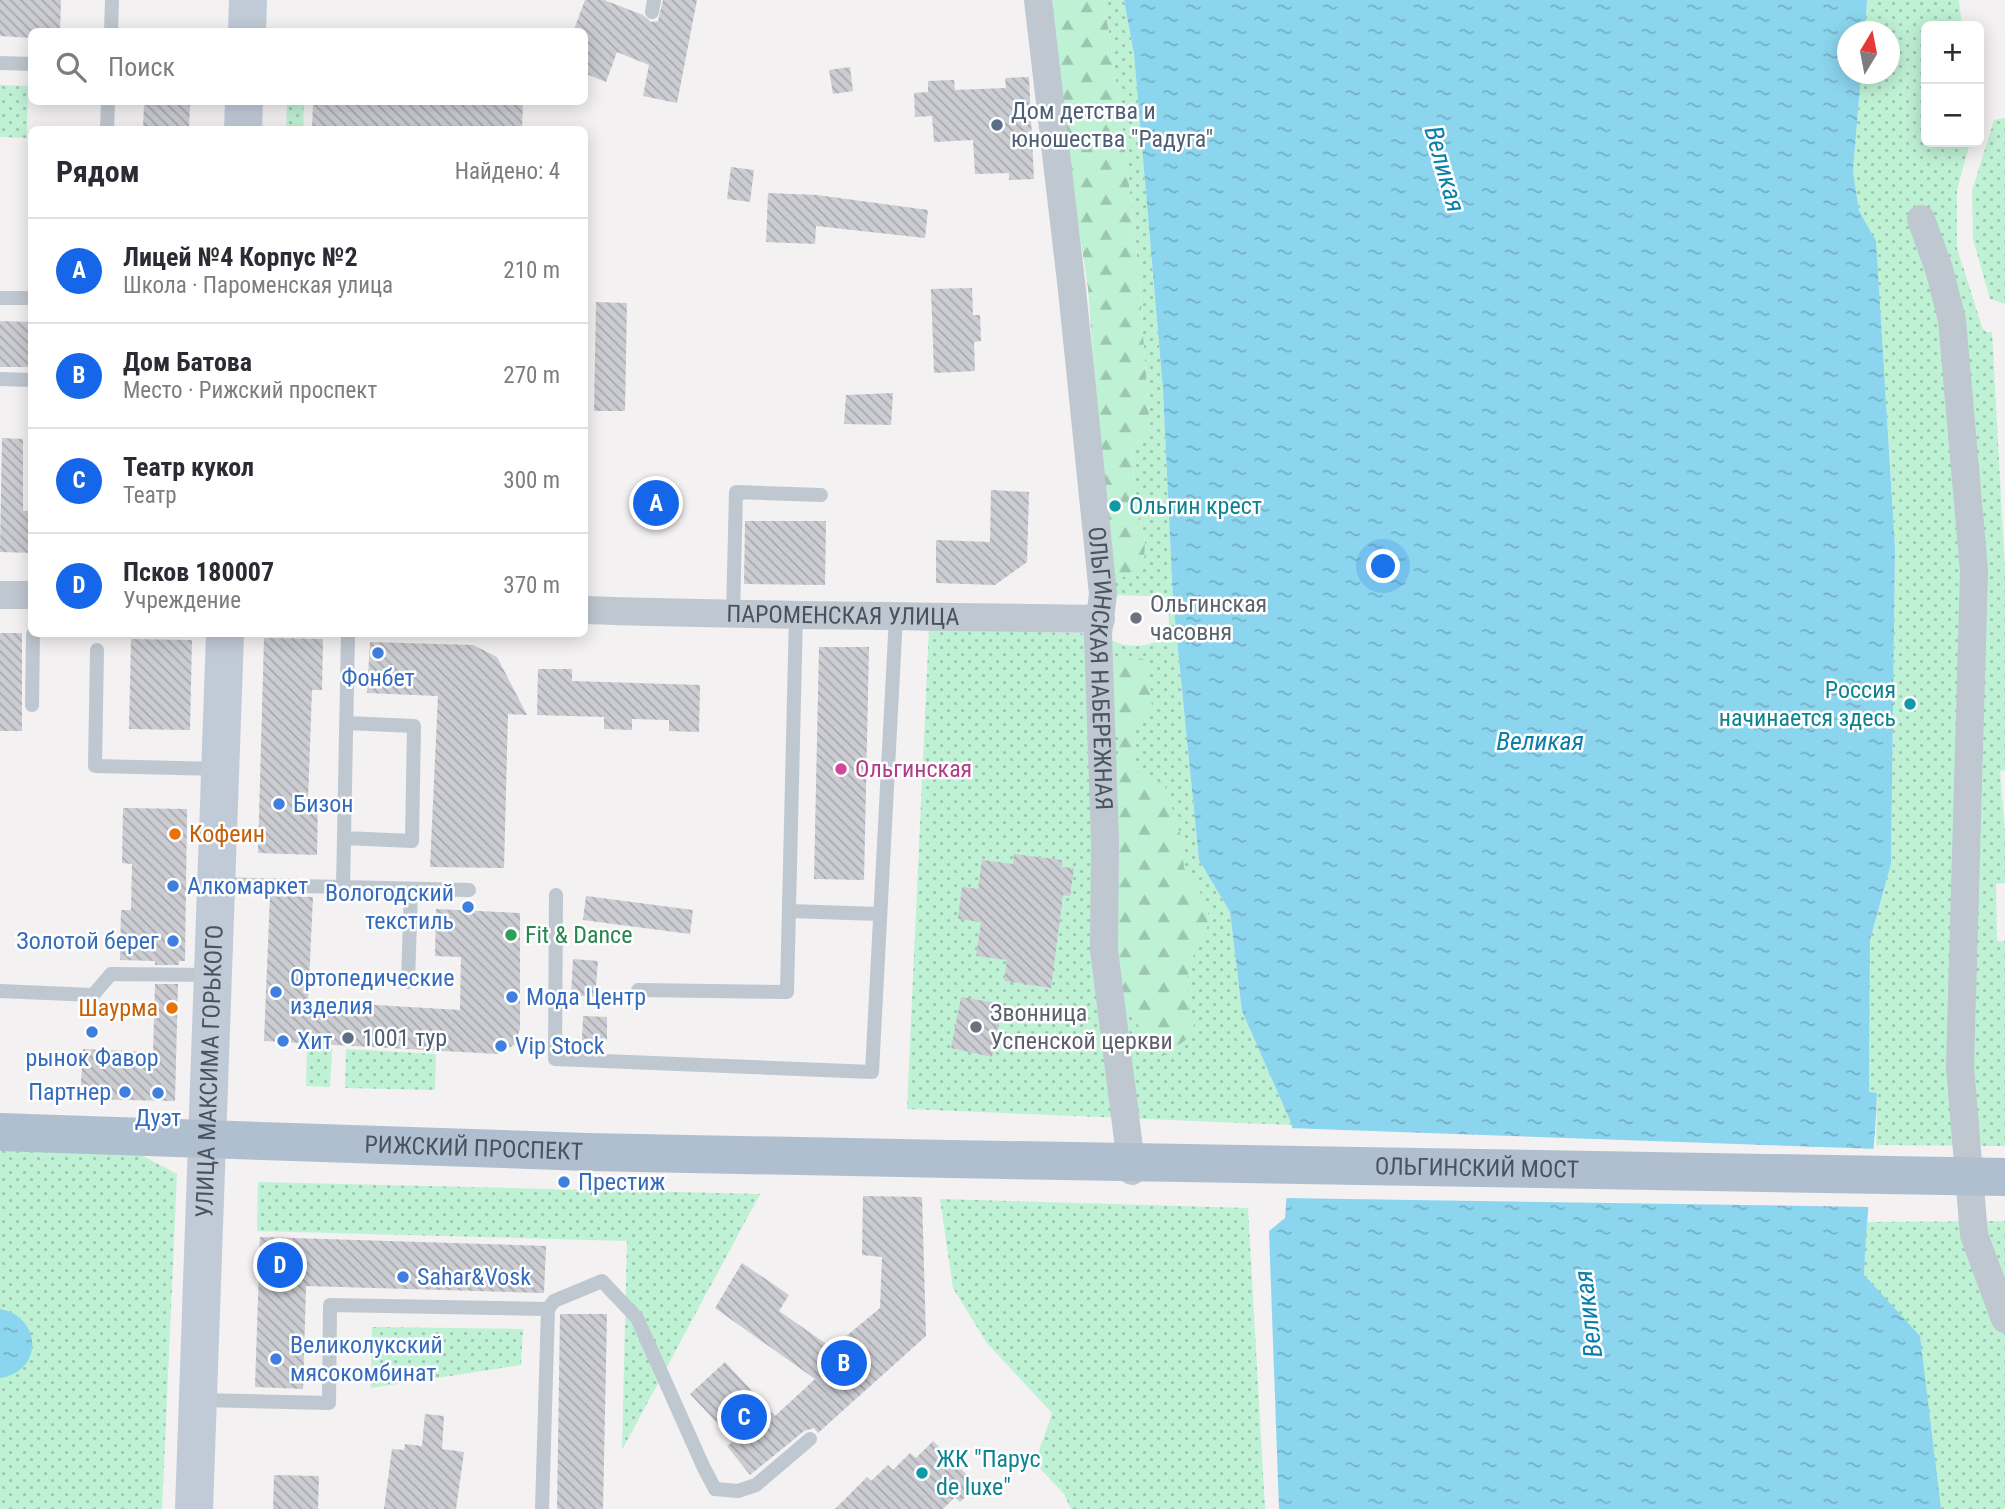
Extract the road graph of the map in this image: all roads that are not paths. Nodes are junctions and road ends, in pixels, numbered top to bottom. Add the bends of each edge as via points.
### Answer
1 (112, 0) edge
2 (248, 0) edge
3 (1038, 0) edge
4 (111, 28) edge
5 (247, 28) edge
6 (0, 63) edge
7 (28, 64) edge
8 (108, 105) edge
9 (244, 105) edge
10 (107, 126) edge
11 (243, 126) edge
12 (1922, 219) dead end
13 (0, 298) edge
14 (28, 298) edge
15 (0, 379) edge
16 (28, 380) edge
17 (821, 495) dead end
18 (0, 594) edge
19 (28, 595) edge
20 (588, 610) edge
21 (796, 614) junction
22 (733, 615) junction
23 (896, 616) junction
24 (1101, 619) junction
25 (33, 637) edge
26 (225, 637) edge
27 (348, 637) edge
28 (97, 650) dead end
29 (32, 705) dead end
30 (347, 723) junction
31 (220, 769) junction
32 (344, 838) junction
33 (216, 884) junction
34 (343, 887) junction
35 (411, 889) junction
36 (470, 890) dead end
37 (556, 895) dead end
38 (789, 911) junction
39 (879, 914) junction
40 (212, 975) junction
41 (408, 982) dead end
42 (638, 990) dead end
43 (0, 991) edge
44 (0, 1132) edge
45 (206, 1138) junction
46 (950, 1159) joint
47 (1132, 1171) dead end
48 (2005, 1177) edge
49 (548, 1309) junction
50 (2005, 1319) edge
51 (199, 1400) junction
52 (810, 1439) dead end
53 (194, 1509) edge
54 (542, 1509) edge

1 - 4 lane
2 - 5 main road
3 - 24 street, ОЛЬГИНСКАЯ НАБЕРЕЖНАЯ via 1103,594
6 - 7 lane
8 - 10 lane
9 - 11 main road
12 - 50 street via 1952,320 1974,571 1959,1068 1974,1235
13 - 14 lane
15 - 16 lane
17 - 22 lane via 736,492
18 - 19 street
20 - 22 street, ПАРОМЕНСКАЯ УЛИЦА
21 - 22 street, ПАРОМЕНСКАЯ УЛИЦА
21 - 23 street, ПАРОМЕНСКАЯ УЛИЦА
21 - 38 lane
23 - 24 street, ПАРОМЕНСКАЯ УЛИЦА
23 - 39 lane
24 - 47 street, ОЛЬГИНСКАЯ НАБЕРЕЖНАЯ via 1104,950
25 - 29 lane
26 - 31 main road, УЛИЦА МАКСИМА ГОРЬКОГО
27 - 30 lane
28 - 31 lane via 95,765
30 - 32 lane
30 - 32 lane via 414,726 412,841
31 - 33 main road, УЛИЦА МАКСИМА ГОРЬКОГО
32 - 34 lane
33 - 34 lane
33 - 40 main road, УЛИЦА МАКСИМА ГОРЬКОГО
34 - 35 lane
35 - 36 lane
35 - 41 lane
37 - 39 lane via 555,1059 872,1072
38 - 39 lane
38 - 42 lane via 787,992
40 - 43 lane via 111,974 93,995
40 - 45 main road, УЛИЦА МАКСИМА ГОРЬКОГО
44 - 45 main road, РИЖСКИЙ ПРОСПЕКТ
45 - 46 main road, РИЖСКИЙ ПРОСПЕКТ
45 - 51 main road, УЛИЦА МАКСИМА ГОРЬКОГО
46 - 48 main road, ОЛЬГИНСКИЙ МОСТ, bridge
49 - 51 lane via 330,1306 329,1403
49 - 52 lane via 554,1301 602,1281 620,1299 637,1318 715,1489 738,1491 756,1485
49 - 54 lane
51 - 53 main road, УЛИЦА МАКСИМА ГОРЬКОГО

